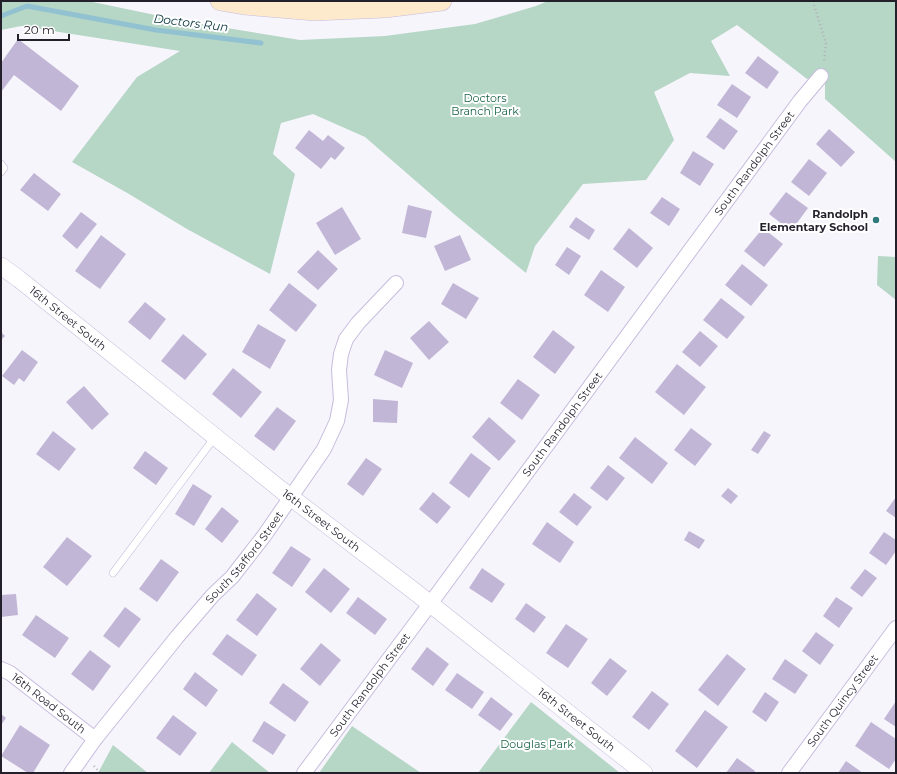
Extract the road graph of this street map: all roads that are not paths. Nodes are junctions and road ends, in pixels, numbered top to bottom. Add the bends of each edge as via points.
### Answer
1 (220, 1) edge
2 (442, 1) edge
3 (315, 6) edge
4 (821, 76) road end
5 (1, 164) edge
6 (1, 172) edge
7 (1, 266) edge
8 (396, 284) dead end
9 (215, 437) junction
10 (291, 498) junction
11 (113, 572) dead end
12 (430, 604) junction
13 (896, 628) edge
14 (1, 668) edge
15 (95, 739) junction
16 (72, 773) edge
17 (304, 773) edge
18 (644, 773) edge
19 (788, 773) edge

1 - 3 main road via 244,5
2 - 3 main road via 385,8
4 - 12 street, South Randolph Street
5 - 6 lane via 4,168
7 - 9 street, 16th Street South
8 - 10 street, South Stafford Street via 346,339 339,370 341,400 338,421 324,449
9 - 10 street, 16th Street South
9 - 11 lane
10 - 12 street, 16th Street South
10 - 15 street, South Stafford Street via 232,577 177,637
12 - 17 street, South Randolph Street
12 - 18 street, 16th Street South
13 - 19 street, South Quincy Street
14 - 15 street, 16th Road South
15 - 16 street, South Stafford Street

